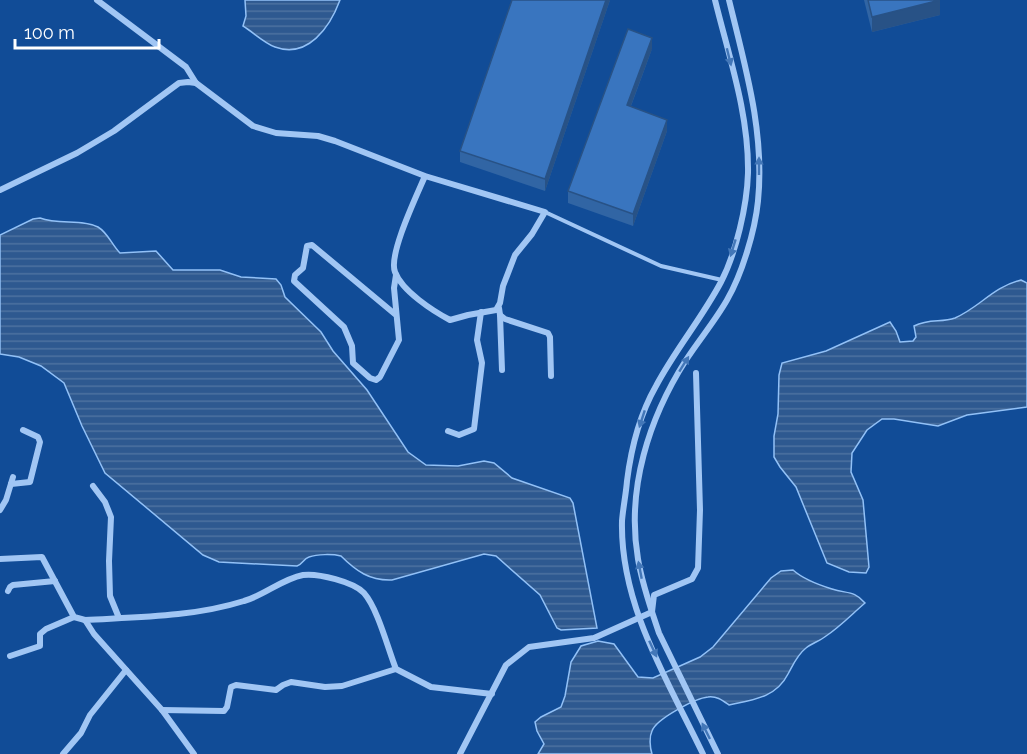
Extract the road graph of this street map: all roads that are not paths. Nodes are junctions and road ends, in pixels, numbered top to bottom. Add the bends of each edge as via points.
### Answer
1 (97, 0) edge
2 (715, 0) edge
3 (729, 0) edge
4 (196, 83) junction
5 (425, 176) junction
6 (0, 190) edge
7 (545, 212) junction
8 (396, 275) junction
9 (722, 280) junction
10 (499, 311) junction
11 (482, 312) junction
12 (396, 315) junction
13 (502, 370) dead end
14 (696, 373) dead end
15 (551, 376) dead end
16 (23, 430) dead end
17 (448, 431) dead end
18 (93, 486) dead end
19 (0, 510) edge
20 (0, 559) edge
21 (55, 581) junction
22 (8, 591) dead end
23 (652, 612) junction
24 (74, 617) junction
25 (119, 618) junction
26 (639, 618) junction
27 (85, 620) junction
28 (10, 656) dead end
29 (396, 669) junction
30 (126, 670) junction
31 (492, 694) junction
32 (162, 710) junction
33 (63, 754) edge
34 (194, 754) edge
35 (460, 754) edge
36 (703, 754) edge
37 (718, 754) edge

1 - 4 street via 186,68
2 -> 9 street via 745,125 748,174 735,246
23 -> 3 street via 637,556 636,495 640,467 666,393 728,299 741,268 758,202 754,103
4 - 5 street via 253,126 276,133 318,136
4 - 6 street via 179,83 114,131
5 - 7 street
5 - 8 street via 396,249
7 - 9 lane via 661,266
7 - 10 street via 515,255 503,286
8 - 11 street via 432,310 450,320
8 - 12 street
9 -> 26 street via 655,386 629,463 622,521 628,580
10 - 11 street
10 - 13 street
10 - 15 street via 505,320 548,333
11 - 17 street via 477,340 482,363 474,429 459,435
12 - 12 street via 399,340 380,377 370,378 353,363 352,346 344,327 294,281 303,268 308,246 312,245
14 - 23 street via 698,568 692,579 654,595
16 - 19 street via 40,442 30,482 12,481
18 - 25 street via 111,517 110,596
20 - 21 street via 42,557
21 - 22 street via 13,585
21 - 24 street
23 - 26 street
37 -> 23 street
24 - 27 street
24 - 28 street via 46,629 36,648
25 - 27 street
25 - 29 street via 185,615 246,601 304,575 339,579 363,592 373,607
26 - 31 street via 594,638 529,647 506,665
26 -> 36 street
27 - 30 street
29 - 31 street via 431,687
29 - 32 street via 342,687 291,682 276,690 236,685 231,687 224,711
30 - 32 street
30 - 33 street
31 - 35 street
32 - 34 street

